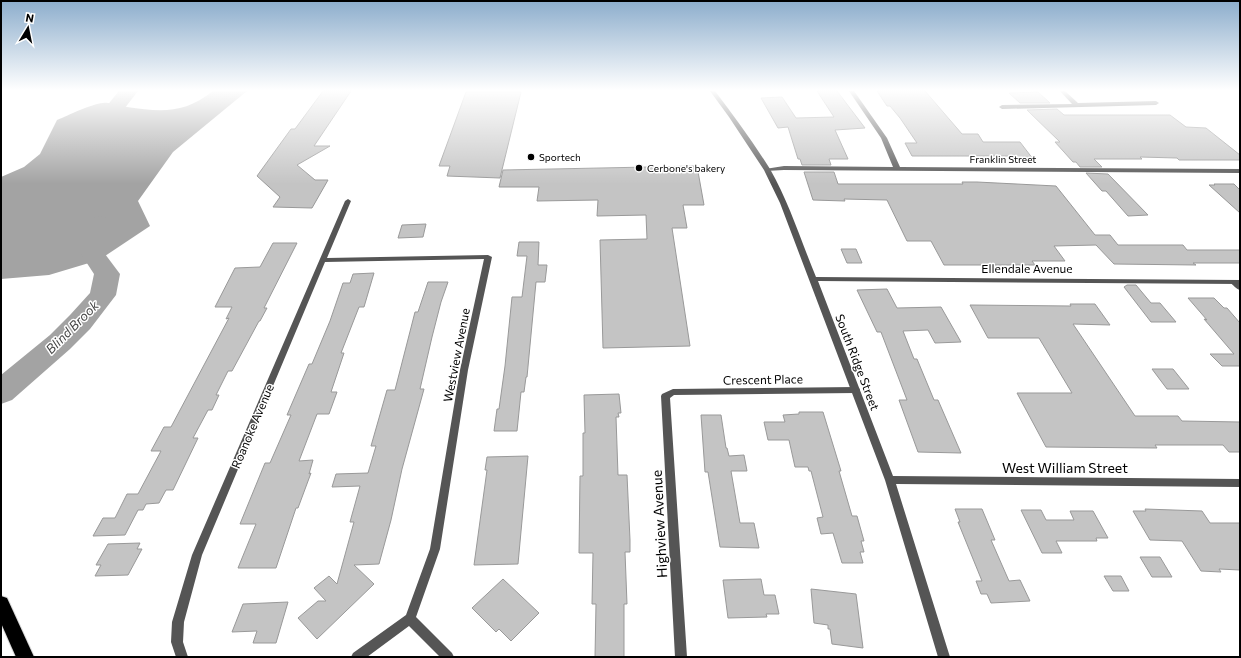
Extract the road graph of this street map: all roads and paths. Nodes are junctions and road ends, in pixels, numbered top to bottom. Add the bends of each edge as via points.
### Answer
1 (735, 122) edge
2 (872, 122) edge
3 (897, 168) junction
4 (766, 170) junction
5 (1240, 171) edge
6 (348, 201) dead end
7 (323, 260) junction
8 (813, 278) junction
9 (1237, 282) edge
10 (1240, 288) edge
11 (856, 390) junction
12 (671, 393) joint
13 (890, 480) junction
14 (1240, 483) edge
15 (1, 604) edge
16 (410, 619) junction
17 (25, 657) edge
18 (182, 657) edge
19 (357, 657) edge
20 (448, 657) edge
21 (681, 657) edge
22 (944, 657) edge

1 - 4 street, South Ridge Street
2 - 3 street via 884,138
3 - 4 street, Franklin Street
3 - 5 street, Franklin Street
4 - 8 street, South Ridge Street via 780,196
6 - 7 street, Roanoke Avenue
7 - 16 street, Westview Avenue via 488,257 464,370 435,549
7 - 18 street, Roanoke Avenue via 197,556 178,622 177,642
8 - 9 street, Ellendale Avenue
8 - 11 street, South Ridge Street
9 - 10 street
11 - 12 street, Crescent Place
11 - 13 street, South Ridge Street
12 - 21 street, Highview Avenue via 665,396
13 - 14 street, West William Street
13 - 22 street, South Ridge Street
15 - 17 highway
16 - 19 street
16 - 20 street

